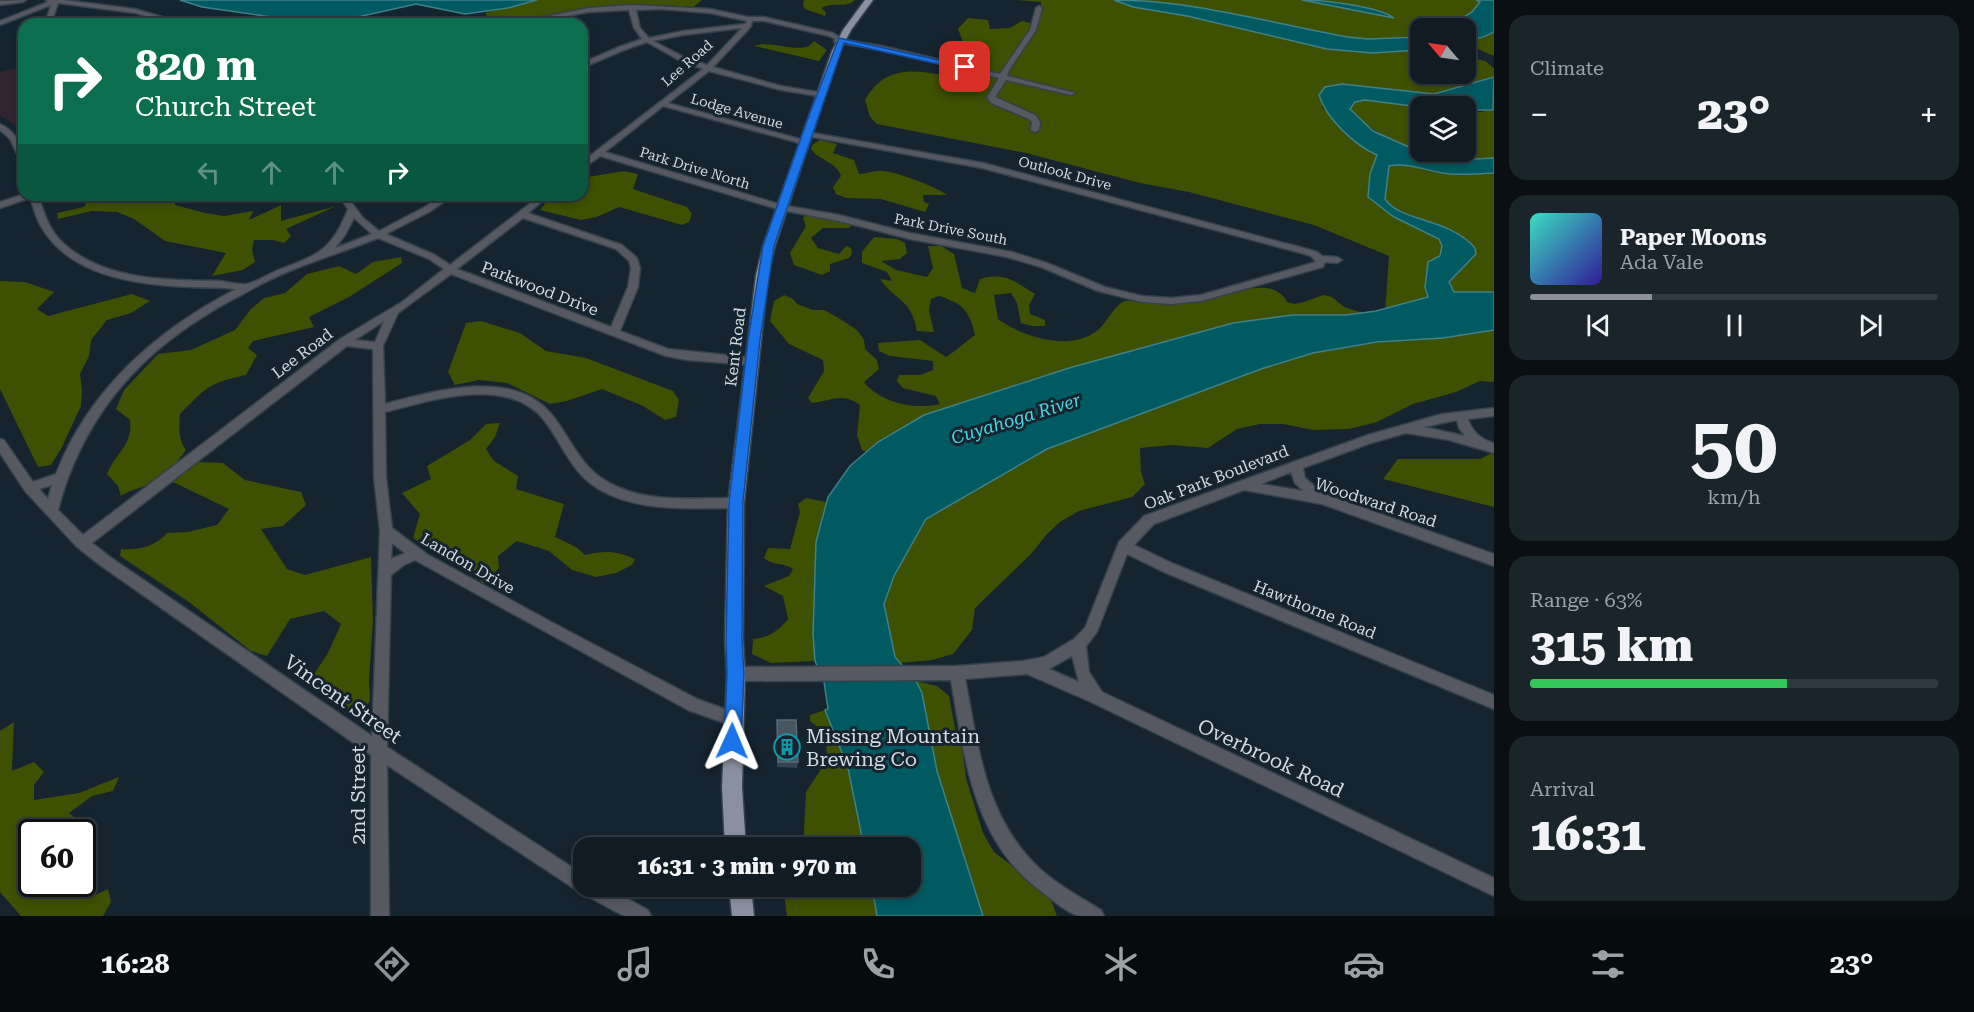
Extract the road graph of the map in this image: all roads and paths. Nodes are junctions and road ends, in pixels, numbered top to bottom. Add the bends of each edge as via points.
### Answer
1 (23, 0) edge
2 (869, 0) edge
3 (52, 1) edge
4 (0, 3) edge
5 (75, 4) junction
6 (632, 7) junction
7 (1039, 8) dead end
8 (51, 13) junction
9 (50, 18) edge
10 (161, 18) edge
11 (542, 18) edge
12 (749, 22) junction
13 (0, 23) edge
14 (646, 40) junction
15 (842, 40) junction
16 (588, 63) edge
17 (709, 68) junction
18 (1003, 77) junction
19 (1071, 93) dead end
20 (821, 95) junction
21 (663, 104) junction
22 (0, 126) edge
23 (1035, 130) dead end
24 (806, 139) junction
25 (18, 148) edge
26 (600, 153) junction
27 (588, 162) edge
28 (18, 199) edge
29 (35, 201) edge
30 (346, 201) edge
31 (439, 201) edge
32 (538, 201) edge
33 (0, 205) edge
34 (782, 207) junction
35 (352, 210) junction
36 (521, 214) junction
37 (379, 235) junction
38 (1317, 256) junction
39 (1337, 260) dead end
40 (311, 263) junction
41 (450, 268) junction
42 (248, 288) junction
43 (393, 313) junction
44 (614, 332) junction
45 (344, 342) junction
46 (378, 346) junction
47 (751, 361) junction
48 (380, 409) junction
49 (1494, 412) edge
50 (1461, 415) junction
51 (1403, 428) junction
52 (0, 443) edge
53 (1481, 445) junction
54 (1494, 448) edge
55 (1296, 466) junction
56 (60, 477) junction
57 (1245, 486) junction
58 (29, 488) junction
59 (1323, 499) junction
60 (736, 502) junction
61 (51, 511) junction
62 (386, 531) junction
63 (82, 543) junction
64 (1124, 546) junction
65 (417, 554) junction
66 (1494, 560) edge
67 (384, 572) junction
68 (1079, 644) junction
69 (1028, 667) junction
70 (957, 673) junction
71 (736, 674) junction
72 (1096, 697) junction
73 (1494, 702) edge
74 (733, 719) junction
75 (378, 749) junction
76 (735, 837) edge
77 (573, 878) edge
78 (1494, 887) edge
79 (606, 897) edge
80 (741, 897) edge
81 (380, 916) edge
82 (642, 916) edge
83 (743, 916) edge
84 (1095, 916) edge

1 - 4 street
2 - 15 main road, Kent Road
3 - 5 street
3 - 8 street
3 - 13 street
5 - 8 street
5 - 10 street
6 - 11 street
6 - 12 street via 698,10
6 - 14 street via 634,23
7 - 18 street via 1033,30
8 - 9 street
12 - 14 street
12 - 15 street via 826,41
12 - 17 street, Lee Road
14 - 16 street
14 - 17 street via 676,57
15 - 18 street
15 - 20 main road, Kent Road
17 - 20 street
17 - 21 street, Lee Road
18 - 19 street
18 - 23 street via 991,94 992,99 1032,117
20 - 24 main road, Kent Road
21 - 24 street, Lodge Avenue
21 - 26 street, Lee Road
22 - 25 street
24 - 34 main road, Kent Road
24 - 38 street, Outlook Drive via 991,168
26 - 27 street, Lee Road
26 - 34 street, Park Drive North
28 - 33 street
29 - 42 street via 55,240 91,264 140,279
30 - 35 street, Parkwood Drive
31 - 37 street
32 - 36 street, Lee Road
34 - 38 street, Park Drive South via 1009,254 1112,291 1154,300 1192,299 1277,279 1320,265
34 - 47 main road, Kent Road via 766,258
35 - 37 street, Parkwood Drive
35 - 40 street via 347,227 337,240
36 - 41 street, Lee Road
36 - 44 street via 619,247 634,260 636,268 625,312
37 - 40 street
37 - 41 street, Parkwood Drive
38 - 39 street, Outlook Drive
40 - 42 street
41 - 43 street, Lee Road
41 - 44 street, Parkwood Drive
42 - 56 street via 178,330 137,364 93,415
43 - 45 street, Lee Road
43 - 46 street
44 - 47 street, Parkwood Drive via 680,355
45 - 46 street
45 - 63 street, Lee Road
46 - 48 street
47 - 60 main road, Kent Road
48 - 60 street via 476,390 508,392 537,406 584,470 613,491 652,501
48 - 62 street via 380,477
49 - 50 street, Oak Park Boulevard
50 - 51 street, Oak Park Boulevard
50 - 53 street via 1464,428
51 - 53 street
51 - 55 street, Oak Park Boulevard
52 - 58 street, Vincent Street
53 - 54 street
55 - 57 street, Oak Park Boulevard
55 - 59 street via 1299,480
56 - 58 street
56 - 61 street
57 - 59 street, Woodward Road
57 - 64 street, Oak Park Boulevard via 1149,520
58 - 61 street, Vincent Street
59 - 66 street, Woodward Road
60 - 71 main road, Kent Road
61 - 63 street, Vincent Street
62 - 65 street, Landon Drive
62 - 67 street, 2nd Street
63 - 75 street, Vincent Street
64 - 68 street, Oak Park Boulevard via 1090,632
64 - 73 street, Hawthorne Road
65 - 67 street
65 - 74 street, Landon Drive via 693,705
67 - 75 street, 2nd Street
68 - 69 street, Oak Park Boulevard via 1047,663
68 - 72 street via 1082,675
69 - 70 street, Oak Park Boulevard
69 - 72 street, Overbrook Road
70 - 71 street, Oak Park Boulevard
70 - 84 street via 979,785 995,828 1032,874
71 - 74 main road, Kent Road
72 - 78 street, Overbrook Road
74 - 76 main road, Kent Road
75 - 77 street, Vincent Street
75 - 81 street, 2nd Street
79 - 82 street, Vincent Street
80 - 83 main road

